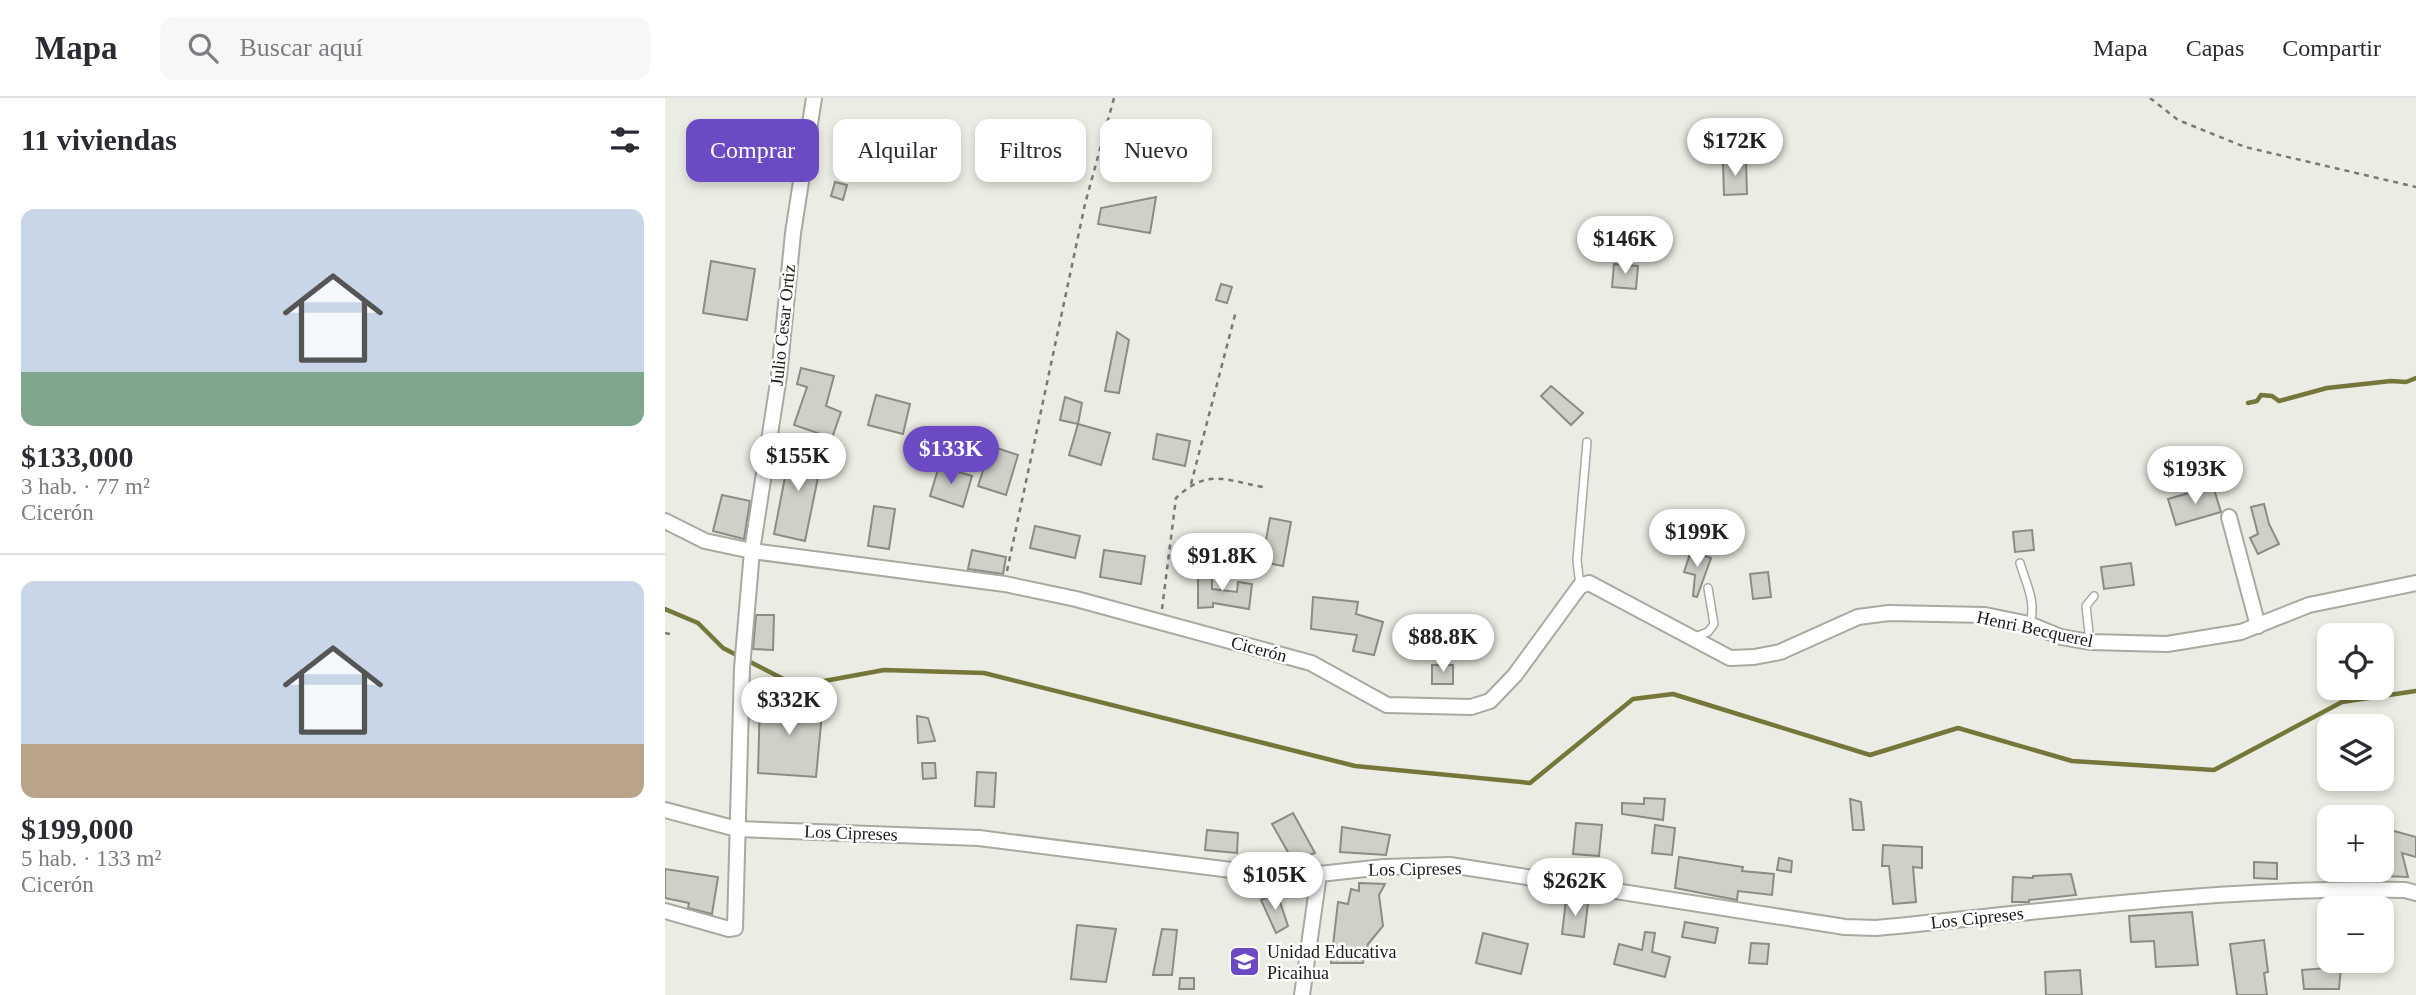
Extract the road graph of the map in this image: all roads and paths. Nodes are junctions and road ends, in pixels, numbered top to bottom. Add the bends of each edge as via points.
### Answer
1 (814, 98) edge
2 (1114, 98) edge
3 (2150, 98) edge
4 (2416, 187) edge
5 (1236, 311) dead end
6 (1587, 442) dead end
7 (1191, 484) junction
8 (1263, 486) dead end
9 (2229, 517) dead end
10 (665, 522) edge
11 (752, 551) junction
12 (2020, 563) dead end
13 (2416, 583) edge
14 (1005, 584) junction
15 (1580, 586) junction
16 (1708, 587) dead end
17 (2094, 596) dead end
18 (1160, 622) junction
19 (2029, 624) junction
20 (2258, 625) junction
21 (665, 633) edge
22 (670, 634) dead end
23 (1691, 637) junction
24 (2089, 642) junction
25 (665, 810) edge
26 (737, 829) junction
27 (1319, 874) junction
28 (2416, 893) edge
29 (665, 912) edge
30 (1302, 995) edge

1 - 11 street, Julio Cesar Ortiz
2 - 14 path via 1085,204
3 - 4 path via 2178,120 2245,147
5 - 7 path
6 - 15 lane via 1577,560
7 - 8 path via 1216,477
7 - 18 path via 1176,498
9 - 20 street
10 - 11 street, Cicerón via 705,541
11 - 14 street, Cicerón
11 - 26 street, Julio Cesar Ortiz via 743,644
12 - 19 lane via 2032,604
13 - 20 street, Henri Becquerel via 2309,605
14 - 18 street, Cicerón
15 - 18 street, Cicerón via 1515,675 1490,701 1471,707 1387,705 1311,663
15 - 23 street via 1588,583
16 - 23 lane via 1714,624 1709,632
17 - 24 lane via 2086,606
19 - 23 street, Henri Becquerel via 1985,615 1889,613 1859,617 1780,652 1730,658
19 - 24 street, Henri Becquerel
20 - 24 street, Henri Becquerel via 2167,644
21 - 22 path
25 - 26 street, Los Cipreses
26 - 27 street, Los Cipreses via 979,838 1239,871
26 - 29 street via 735,928
27 - 28 street, Los Cipreses via 1450,865 1876,928 2181,897 2327,888
27 - 30 street

